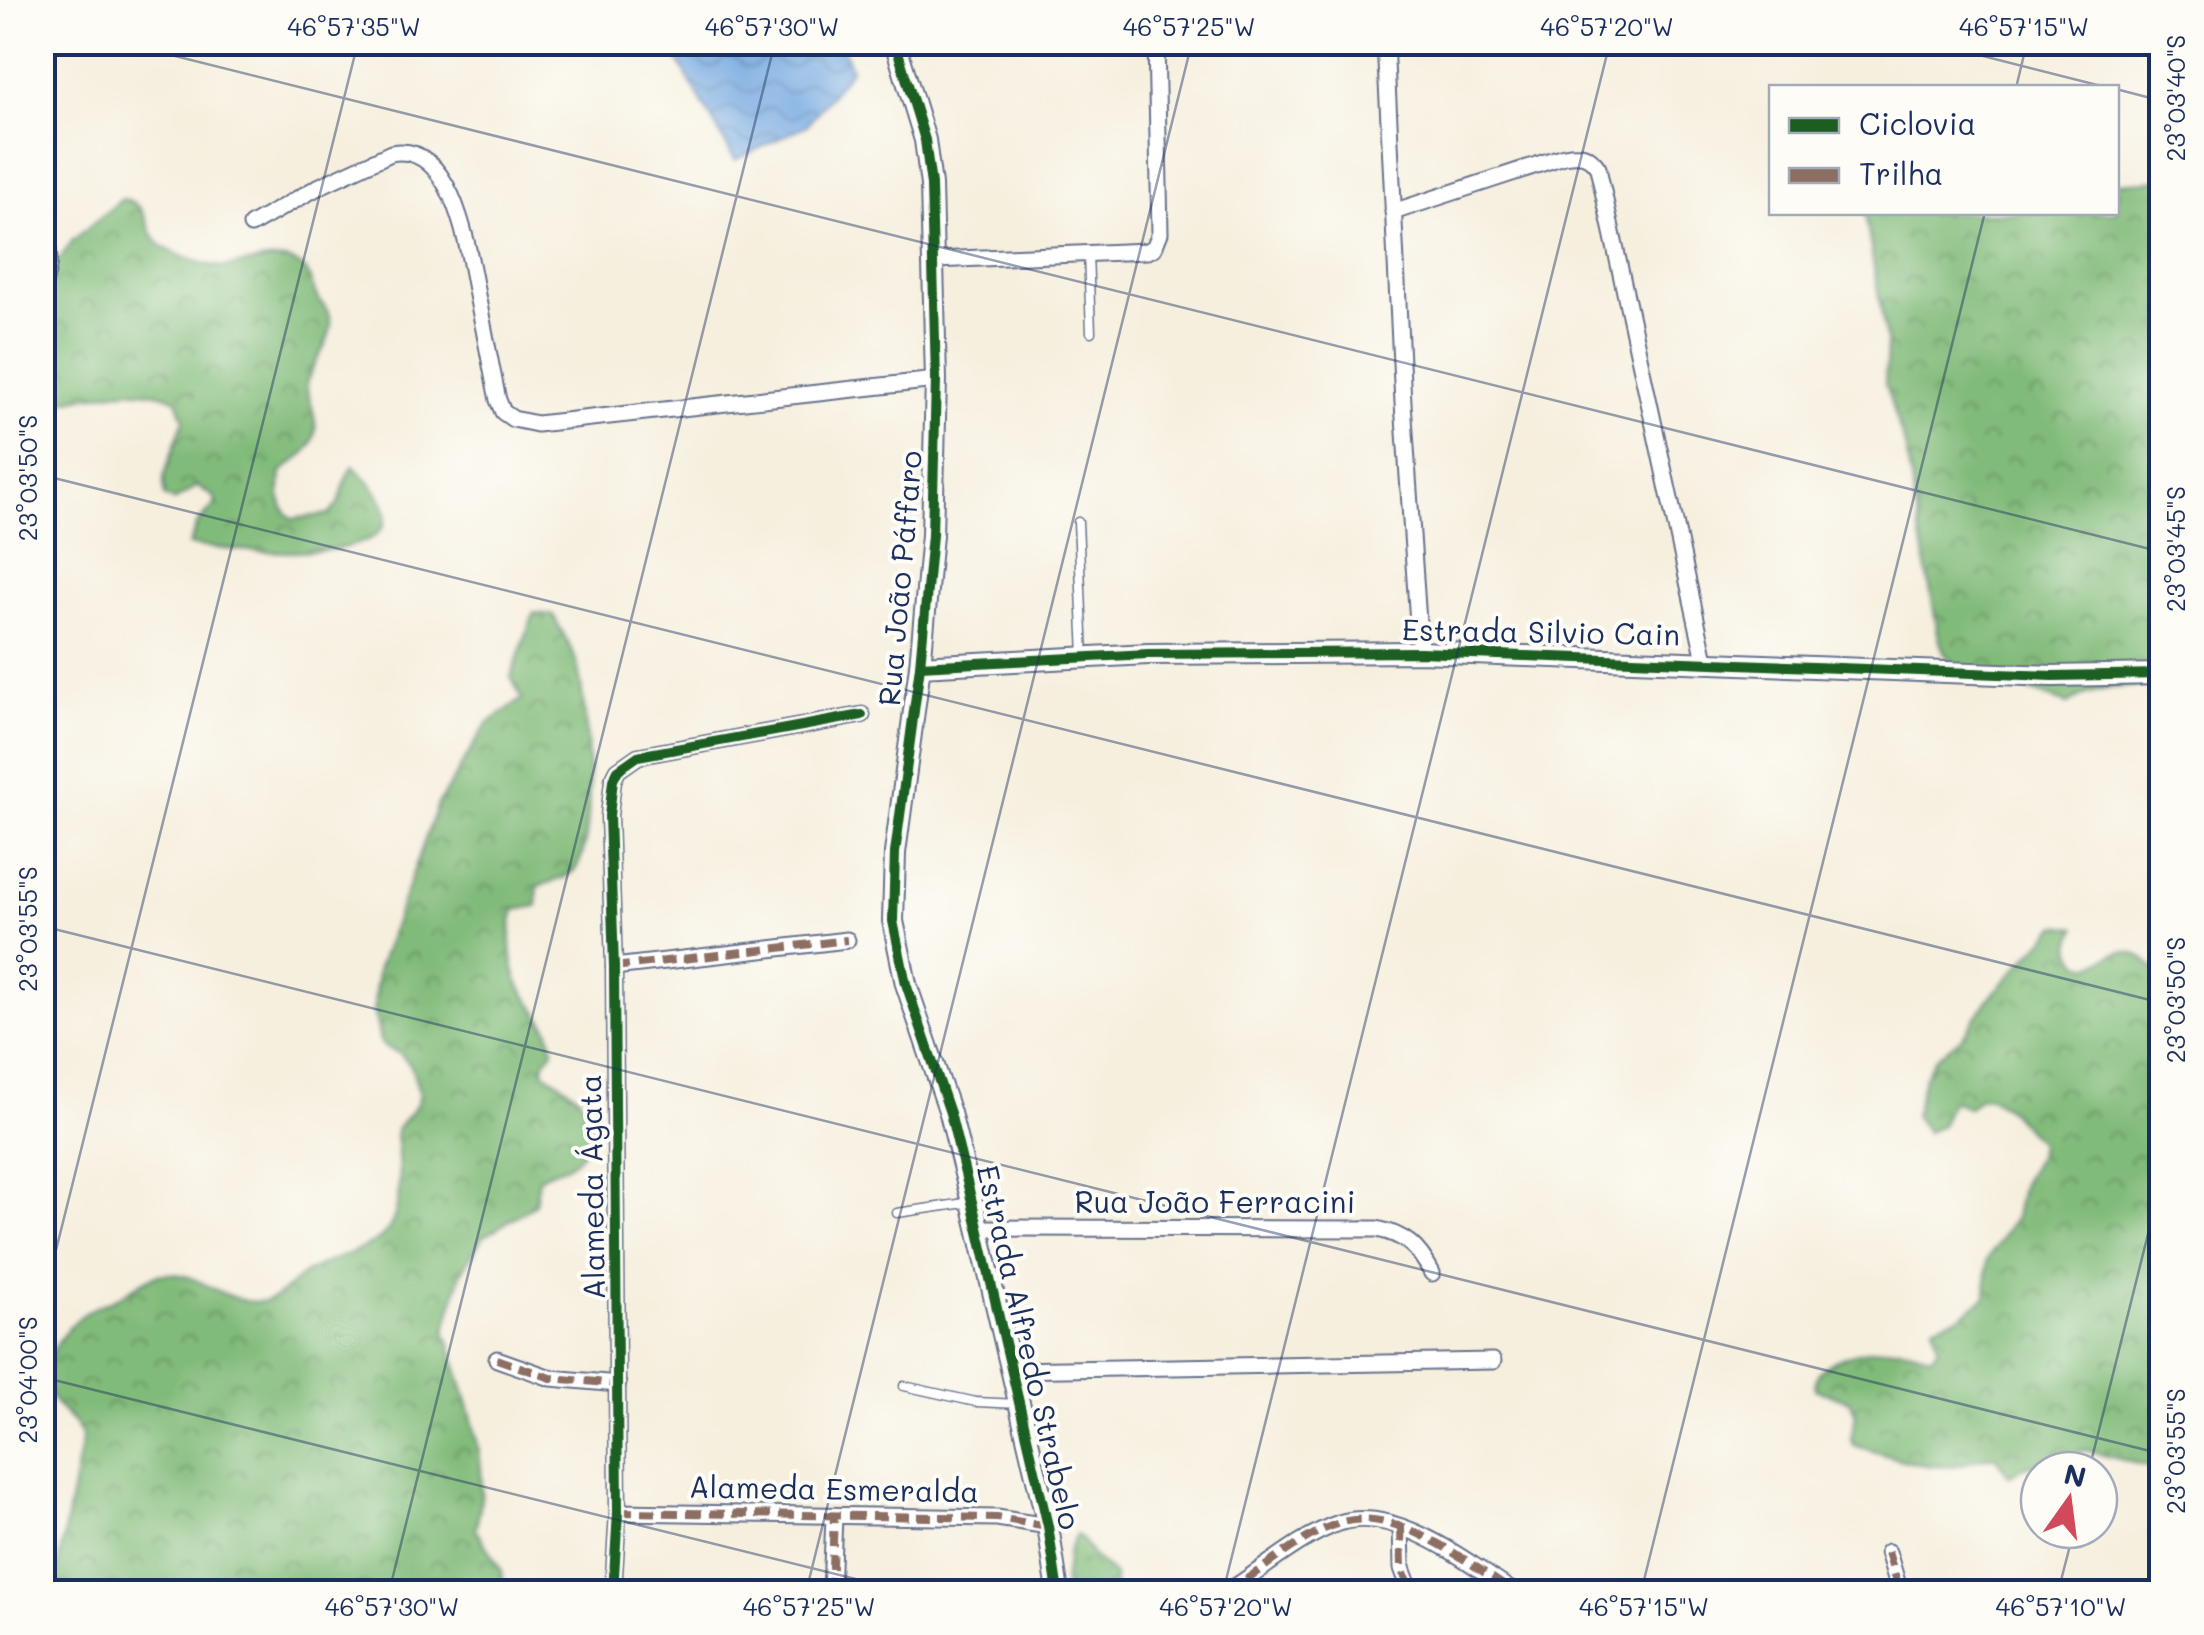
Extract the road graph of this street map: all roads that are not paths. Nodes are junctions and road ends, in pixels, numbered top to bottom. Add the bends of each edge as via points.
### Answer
1 (894, 42) edge
2 (1156, 42) edge
3 (1385, 42) edge
4 (1393, 212) junction
5 (251, 225) dead end
6 (42, 230) edge
7 (1088, 253) junction
8 (935, 260) junction
9 (42, 288) edge
10 (1091, 332) dead end
11 (936, 380) junction
12 (1078, 522) dead end
13 (1420, 652) junction
14 (1084, 656) junction
15 (1705, 660) junction
16 (920, 666) junction
17 (2162, 674) edge
18 (862, 715) dead end
19 (847, 940) dead end
20 (614, 968) junction
21 (950, 1113) joint
22 (972, 1202) junction
23 (897, 1213) dead end
24 (978, 1228) junction
25 (1432, 1273) dead end
26 (497, 1359) dead end
27 (1493, 1362) dead end
28 (1009, 1370) junction
29 (618, 1384) junction
30 (904, 1386) dead end
31 (1019, 1404) junction
32 (618, 1512) junction
33 (834, 1516) junction
34 (1048, 1526) junction
35 (1401, 1526) junction
36 (1888, 1552) dead end
37 (613, 1592) edge
38 (831, 1592) edge
39 (1058, 1592) edge
40 (1228, 1592) edge
41 (1411, 1592) edge
42 (1514, 1592) edge
43 (1900, 1592) edge

1 - 8 street, Rua João Páffaro via 925,140
2 - 7 street via 1158,241 1147,251
3 - 4 street
4 - 13 street
4 - 15 street via 1564,156 1578,153 1598,168
5 - 11 street via 390,153 403,150 426,161 460,219 502,412 522,421
6 - 9 street via 50,268
7 - 8 street
7 - 10 lane
8 - 11 street, Rua João Páffaro
11 - 16 street, Rua João Páffaro
12 - 14 lane
13 - 14 street, Estrada Silvio Cain
13 - 15 street, Estrada Silvio Cain
14 - 16 street, Estrada Silvio Cain
15 - 17 street, Estrada Silvio Cain via 2052,676
16 - 21 street, Rua João Páffaro via 895,853 893,921 906,984
18 - 20 street, Alameda Ágata via 638,756 618,770 610,816
19 - 20 street
20 - 29 street, Alameda Ágata
21 - 22 street, Estrada Alfredo Strabelo
22 - 23 lane
22 - 24 street, Estrada Alfredo Strabelo
24 - 25 street, Rua João Ferracini via 1378,1229 1413,1244
24 - 28 street, Estrada Alfredo Strabelo
26 - 29 street via 551,1378
27 - 28 street
28 - 31 street, Estrada Alfredo Strabelo
29 - 32 street, Alameda Ágata
30 - 31 lane
31 - 34 street, Estrada Alfredo Strabelo
32 - 33 street, Alameda Esmeralda
32 - 37 street, Alameda Ágata
33 - 34 street, Alameda Esmeralda via 997,1518
33 - 38 street
34 - 39 street, Estrada Alfredo Strabelo
35 - 40 street via 1338,1524
35 - 41 street via 1402,1568
35 - 42 street
36 - 43 street

